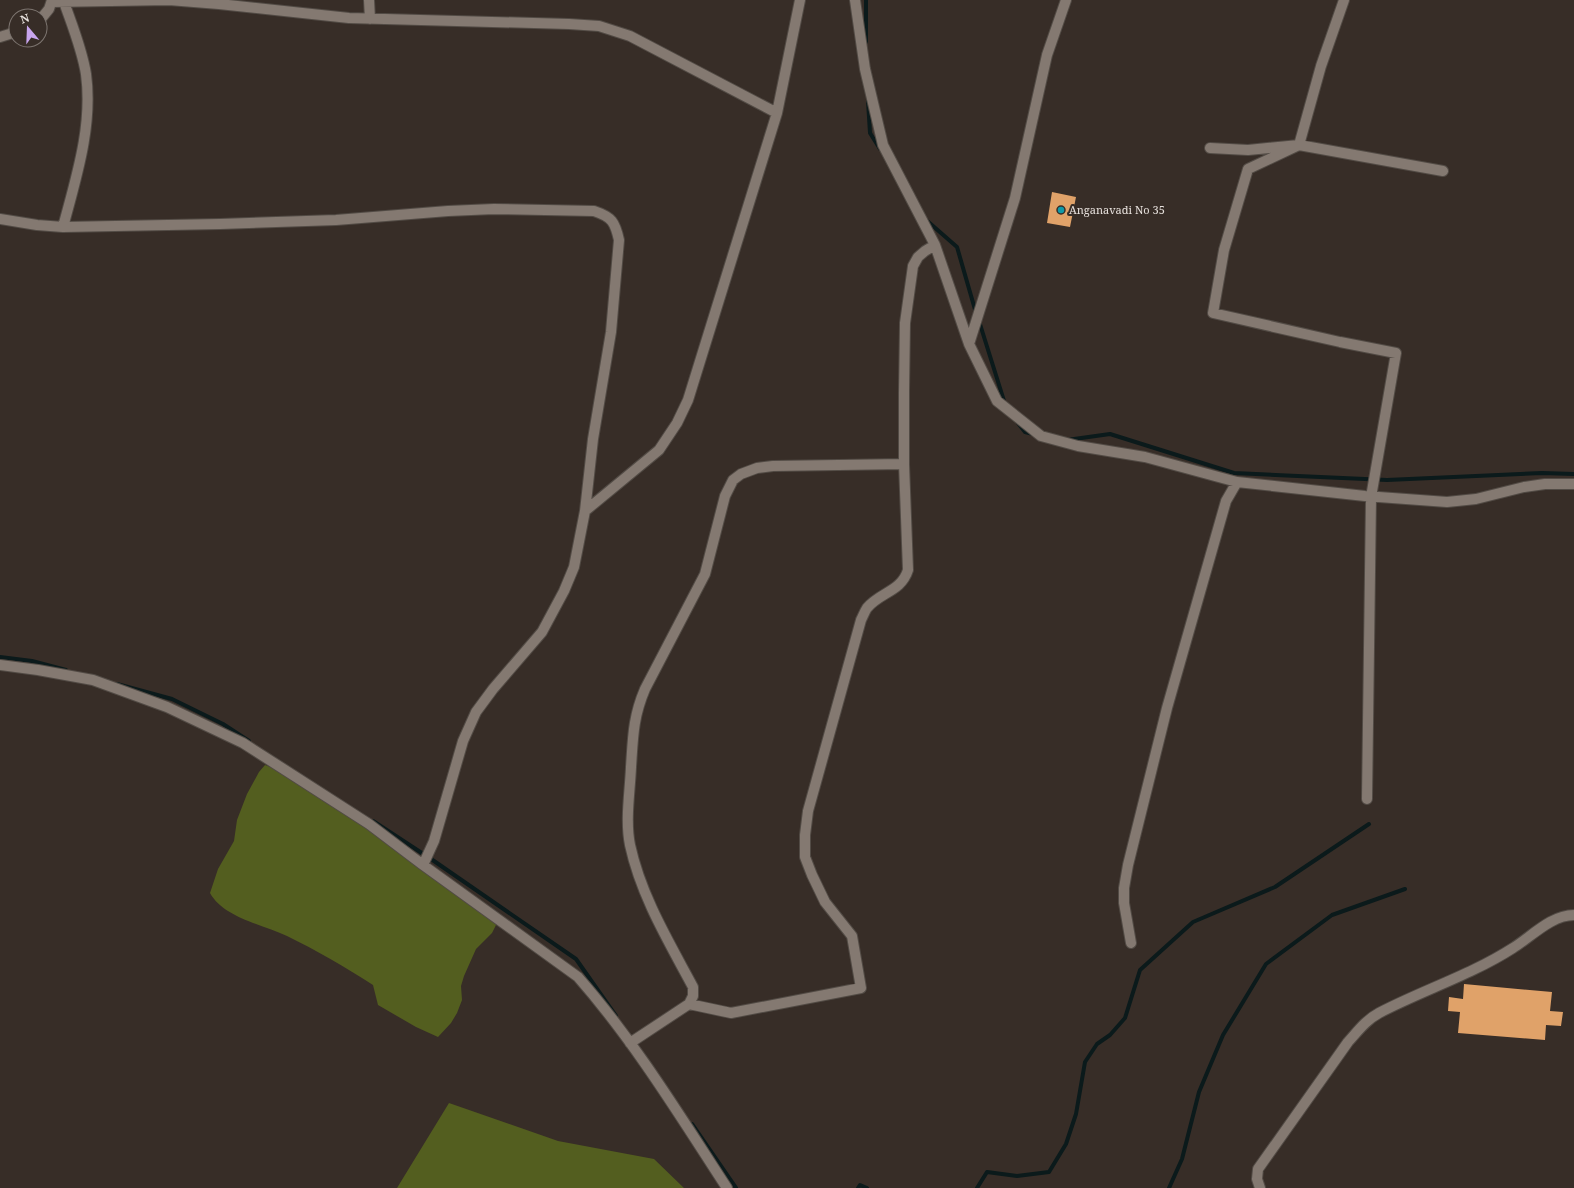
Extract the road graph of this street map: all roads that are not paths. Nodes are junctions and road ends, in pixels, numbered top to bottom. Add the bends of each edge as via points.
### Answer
1 (369, 0) edge
2 (800, 0) edge
3 (855, 0) edge
4 (1066, 0) edge
5 (1344, 0) edge
6 (52, 1) edge
7 (64, 2) junction
8 (48, 10) edge
9 (370, 18) junction
10 (777, 113) junction
11 (1298, 145) junction
12 (1210, 148) dead end
13 (1443, 171) dead end
14 (0, 219) edge
15 (63, 227) junction
16 (935, 245) junction
17 (969, 344) junction
18 (904, 464) junction
19 (1237, 482) junction
20 (1574, 484) edge
21 (1372, 497) junction
22 (585, 511) junction
23 (0, 665) edge
24 (1367, 799) dead end
25 (424, 862) junction
26 (1574, 915) edge
27 (1131, 943) dead end
28 (689, 1004) junction
29 (630, 1043) junction
30 (727, 1188) edge
31 (1260, 1188) edge

1 - 9 street
2 - 10 street
3 - 16 street via 866,69 883,145
4 - 17 street via 1047,55 1015,198
5 - 11 street via 1320,66
6 - 7 street
6 - 8 street
7 - 9 street via 169,0
7 - 15 street via 80,46 86,75 87,112 80,160
9 - 10 street via 599,26 630,36
10 - 22 street via 688,400 677,423 659,450
11 - 12 street via 1248,150
11 - 13 street
11 - 21 street via 1248,169 1224,250 1213,312 1396,353
14 - 15 street
15 - 22 street via 336,220 494,209 594,211 605,215 612,220 619,240 611,332 593,439
16 - 17 street
16 - 18 street via 918,257 911,278 905,323
17 - 19 street via 998,401 1041,436 1078,446 1146,457
18 - 28 street via 773,466 757,468 733,480 725,496 705,574 645,689 634,724 628,815 630,844 657,919 693,987 693,996
18 - 28 street via 908,570 906,578 898,587 884,594 868,608 861,620 808,811 805,835 805,856 824,902 852,936 861,988 731,1013
19 - 21 street
19 - 27 street via 1226,501 1167,708 1128,865 1124,903
20 - 21 street via 1545,484 1476,499 1447,502
21 - 24 street
22 - 25 street via 574,567 564,591 542,632 476,712 462,742 434,841
23 - 25 street via 93,680 215,728 304,782
25 - 29 street via 578,977
26 - 31 street via 1556,920 1495,959 1378,1014 1363,1025 1348,1042 1258,1169
28 - 29 street
29 - 30 street via 651,1070

